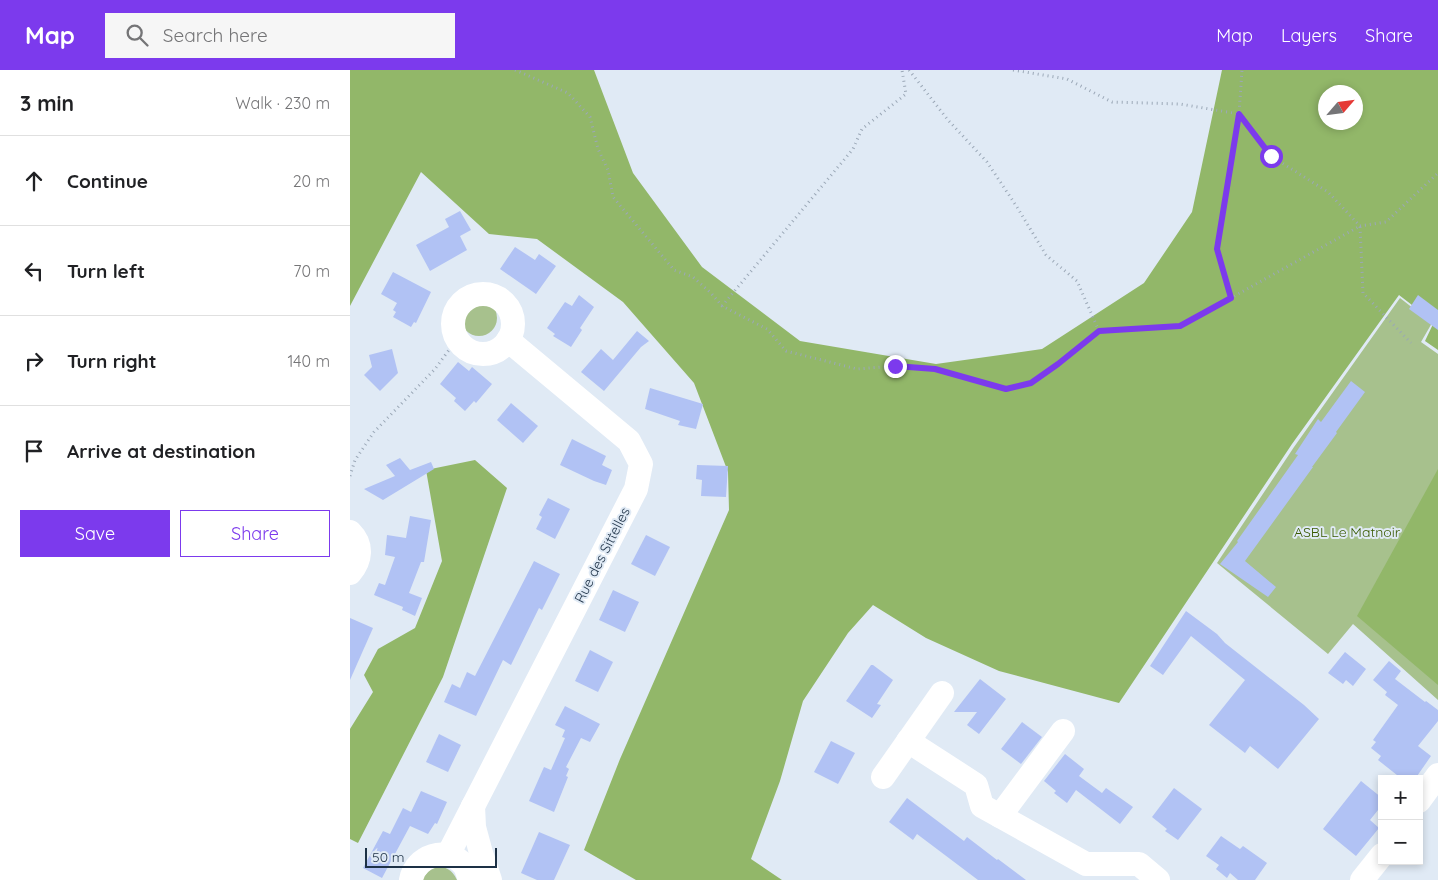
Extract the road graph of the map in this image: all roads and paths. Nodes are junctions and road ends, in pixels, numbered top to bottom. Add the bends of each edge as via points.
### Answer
1 (514, 70) edge
2 (902, 70) edge
3 (909, 70) edge
4 (1013, 70) edge
5 (1242, 70) edge
6 (1239, 114) junction
7 (1438, 173) edge
8 (1360, 226) junction
9 (1231, 298) junction
10 (722, 306) junction
11 (1099, 331) junction
12 (457, 339) junction
13 (508, 340) junction
14 (1411, 343) dead end
15 (350, 476) edge
16 (350, 532) edge
17 (350, 573) edge
18 (942, 693) dead end
19 (1063, 731) dead end
20 (908, 741) junction
21 (1438, 775) edge
22 (883, 777) dead end
23 (1423, 796) edge
24 (473, 806) junction
25 (1000, 816) junction
26 (448, 855) junction
27 (1378, 859) edge
28 (411, 880) edge
29 (470, 880) edge
30 (490, 880) edge
31 (1158, 880) edge
32 (1362, 880) edge

1 - 10 path via 568,93 590,118 598,149 608,170 613,197 674,270 694,277
2 - 10 path via 906,94 862,129 852,150
3 - 11 path via 948,120 987,162 1046,255 1078,281
4 - 6 path via 1067,79 1112,102 1180,104
5 - 6 path
6 - 8 path via 1271,156 1328,192
6 - 9 path via 1217,249
7 - 8 path via 1386,222
8 - 9 path
8 - 14 path via 1363,293
9 - 11 path via 1180,326
10 - 11 path via 767,329 786,351 857,369 895,366 935,369 1006,389 1031,383
12 - 13 street via 464,347 480,354 499,349
12 - 13 street via 453,321 459,306 466,299 486,294 499,298 511,315 512,330
12 - 15 path via 435,368 374,432 354,460
13 - 24 street, Rue des Sittelles via 629,441 641,464 636,489
16 - 17 street via 360,553
18 - 20 street
19 - 25 street
20 - 22 street
20 - 25 street via 976,785 982,806
21 - 23 street
24 - 26 street, Rue des Sittelles
24 - 30 street via 474,828
25 - 31 street via 1086,864 1139,864
26 - 28 street via 436,854 426,858 415,868
26 - 29 street via 463,864
27 - 32 street

